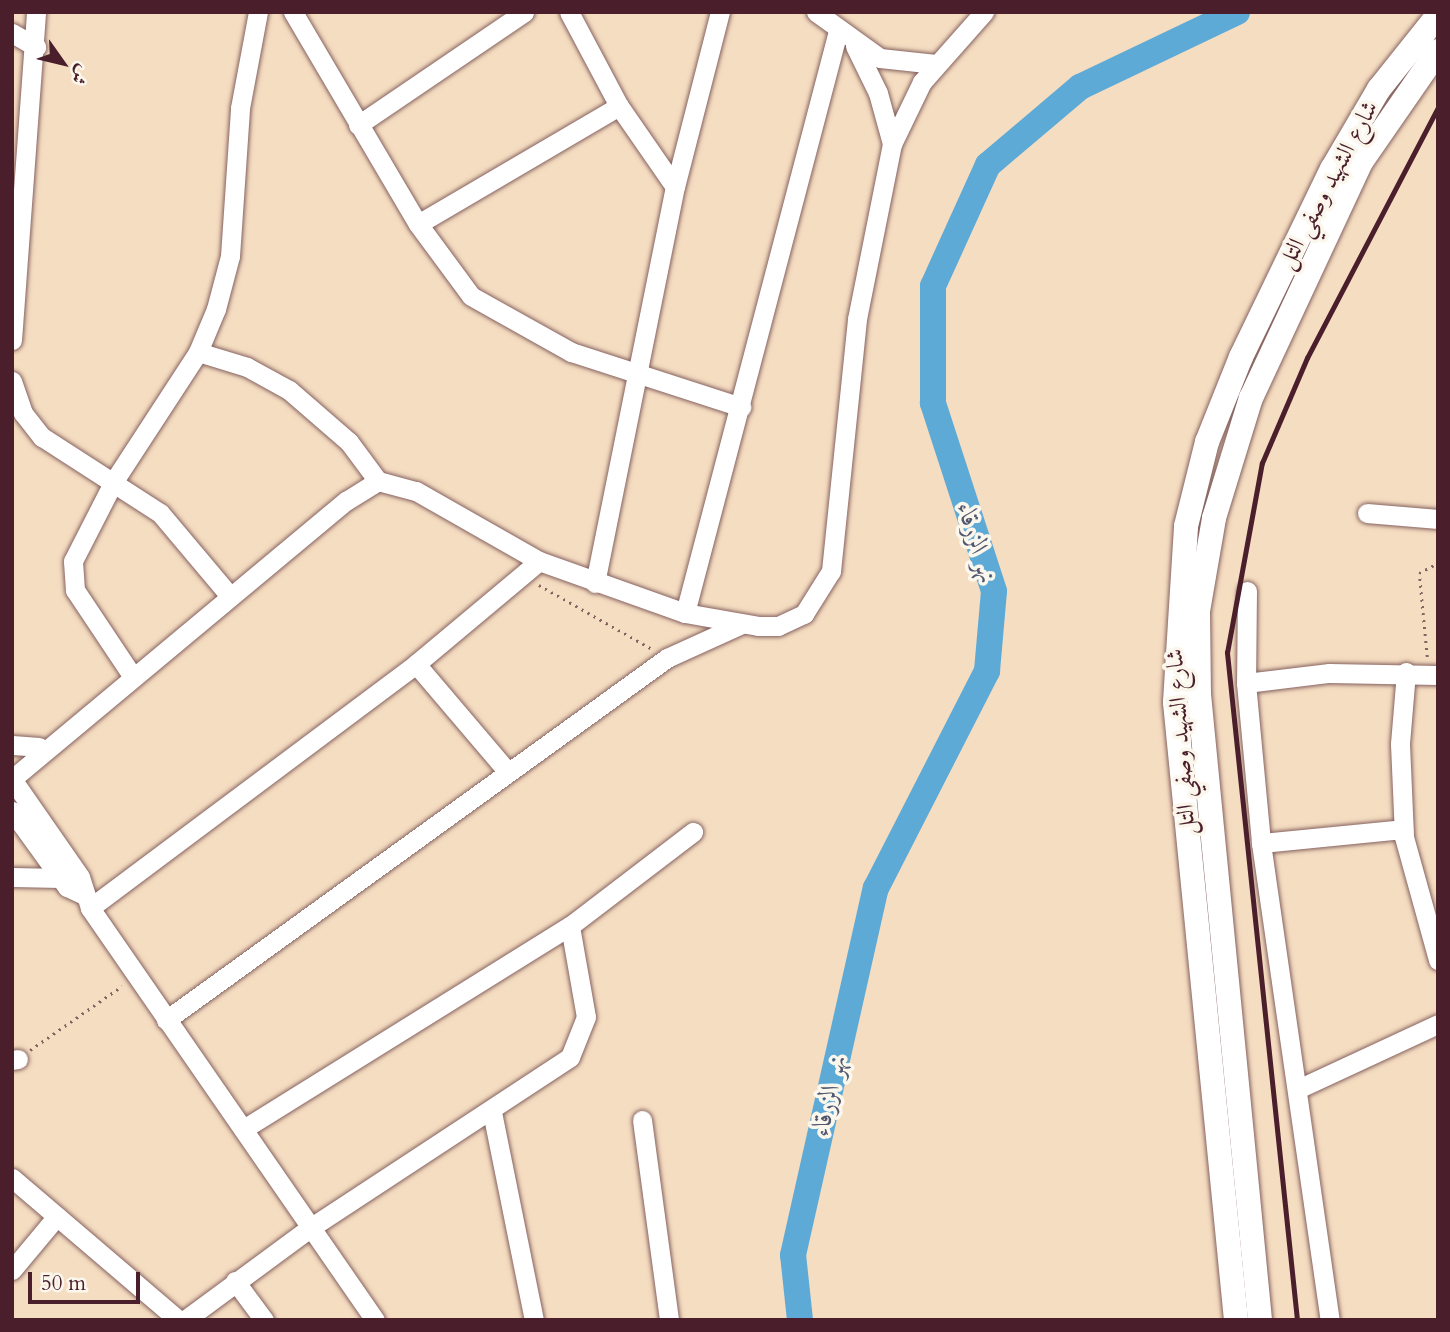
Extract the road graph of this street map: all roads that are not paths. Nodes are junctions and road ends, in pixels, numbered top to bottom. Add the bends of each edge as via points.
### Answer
1 (36, 12) edge
2 (258, 12) edge
3 (293, 12) edge
4 (524, 12) edge
5 (569, 12) edge
6 (720, 12) edge
7 (816, 12) edge
8 (984, 12) edge
9 (1438, 15) edge
10 (838, 31) junction
11 (12, 33) edge
12 (854, 45) junction
13 (36, 47) junction
14 (1438, 51) edge
15 (936, 64) junction
16 (1408, 71) junction
17 (619, 106) junction
18 (358, 125) junction
19 (892, 144) junction
20 (675, 187) junction
21 (418, 223) junction
22 (12, 340) edge
23 (198, 352) junction
24 (640, 379) junction
25 (12, 381) edge
26 (741, 407) junction
27 (114, 481) junction
28 (378, 481) junction
29 (1367, 513) dead end
30 (1438, 519) edge
31 (538, 561) junction
32 (595, 583) junction
33 (1247, 591) dead end
34 (230, 596) junction
35 (685, 613) junction
36 (742, 624) junction
37 (415, 664) junction
38 (1406, 672) junction
39 (1432, 675) edge
40 (132, 677) junction
41 (1247, 683) junction
42 (66, 732) junction
43 (12, 745) edge
44 (39, 747) junction
45 (12, 768) edge
46 (507, 771) junction
47 (12, 779) edge
48 (12, 811) edge
49 (1403, 829) junction
50 (693, 832) dead end
51 (1261, 843) junction
52 (12, 877) edge
53 (61, 878) junction
54 (86, 901) junction
55 (570, 926) junction
56 (1438, 960) edge
57 (166, 1020) junction
58 (1438, 1024) edge
59 (1300, 1088) junction
60 (492, 1112) junction
61 (642, 1120) dead end
62 (245, 1128) junction
63 (12, 1178) edge
64 (57, 1216) junction
65 (310, 1228) junction
66 (12, 1270) edge
67 (235, 1281) junction
68 (669, 1318) edge
69 (178, 1320) edge
70 (185, 1320) edge
71 (264, 1320) edge
72 (375, 1320) edge
73 (534, 1320) edge
74 (648, 1320) edge
75 (1236, 1320) edge
76 (1260, 1320) edge
77 (1330, 1320) edge

1 - 13 street
2 - 23 street via 240,108 230,256
3 - 18 street
4 - 18 street
5 - 17 street
6 - 20 street
7 - 10 street
8 - 15 street
9 - 16 main road, شارع الشهيد وصفي التل
10 - 12 street
10 - 26 street
11 - 13 street
12 - 15 street via 890,61
12 - 19 street via 878,93
13 - 22 street
14 - 16 main road, شارع الشهيد وصفي التل
15 - 19 street
16 - 75 main road, شارع الشهيد وصفي التل via 1349,136 1241,356 1208,442 1183,552 1175,702 1223,1237
16 - 76 main road, شارع الشهيد وصفي التل via 1251,398 1214,518 1198,611 1199,695
17 - 20 street
17 - 21 street
18 - 21 street
19 - 36 street via 857,319 831,571 814,604 792,622
20 - 24 street
21 - 24 street via 461,285 488,309
23 - 27 street
23 - 28 street via 256,371 289,390 349,442
24 - 26 street
24 - 32 street
25 - 27 street via 23,413 42,438
26 - 35 street
27 - 34 street via 172,524
27 - 40 street via 75,549 72,575 83,606
28 - 31 street via 416,491
28 - 34 street
29 - 30 street
31 - 32 street
31 - 37 street
32 - 35 street
33 - 41 street
34 - 40 street
35 - 36 street
36 - 46 street via 667,658
37 - 46 street
37 - 54 street
38 - 39 street
38 - 41 street
38 - 49 street
40 - 42 street
41 - 51 street
42 - 44 street
42 - 47 street
43 - 44 street
44 - 45 street
46 - 57 street
47 - 54 street via 80,877
48 - 53 street
49 - 51 street
49 - 56 street via 1418,904
50 - 55 street
51 - 59 street
52 - 53 street
53 - 54 street
54 - 57 street
55 - 60 street via 585,1002 583,1034 561,1065
55 - 62 street
57 - 62 street
58 - 59 street
59 - 77 street
60 - 65 street
60 - 73 street
61 - 68 street
62 - 65 street
63 - 64 street
64 - 66 street
64 - 69 street
65 - 67 street
65 - 72 street
67 - 70 street
67 - 71 street
68 - 74 street

